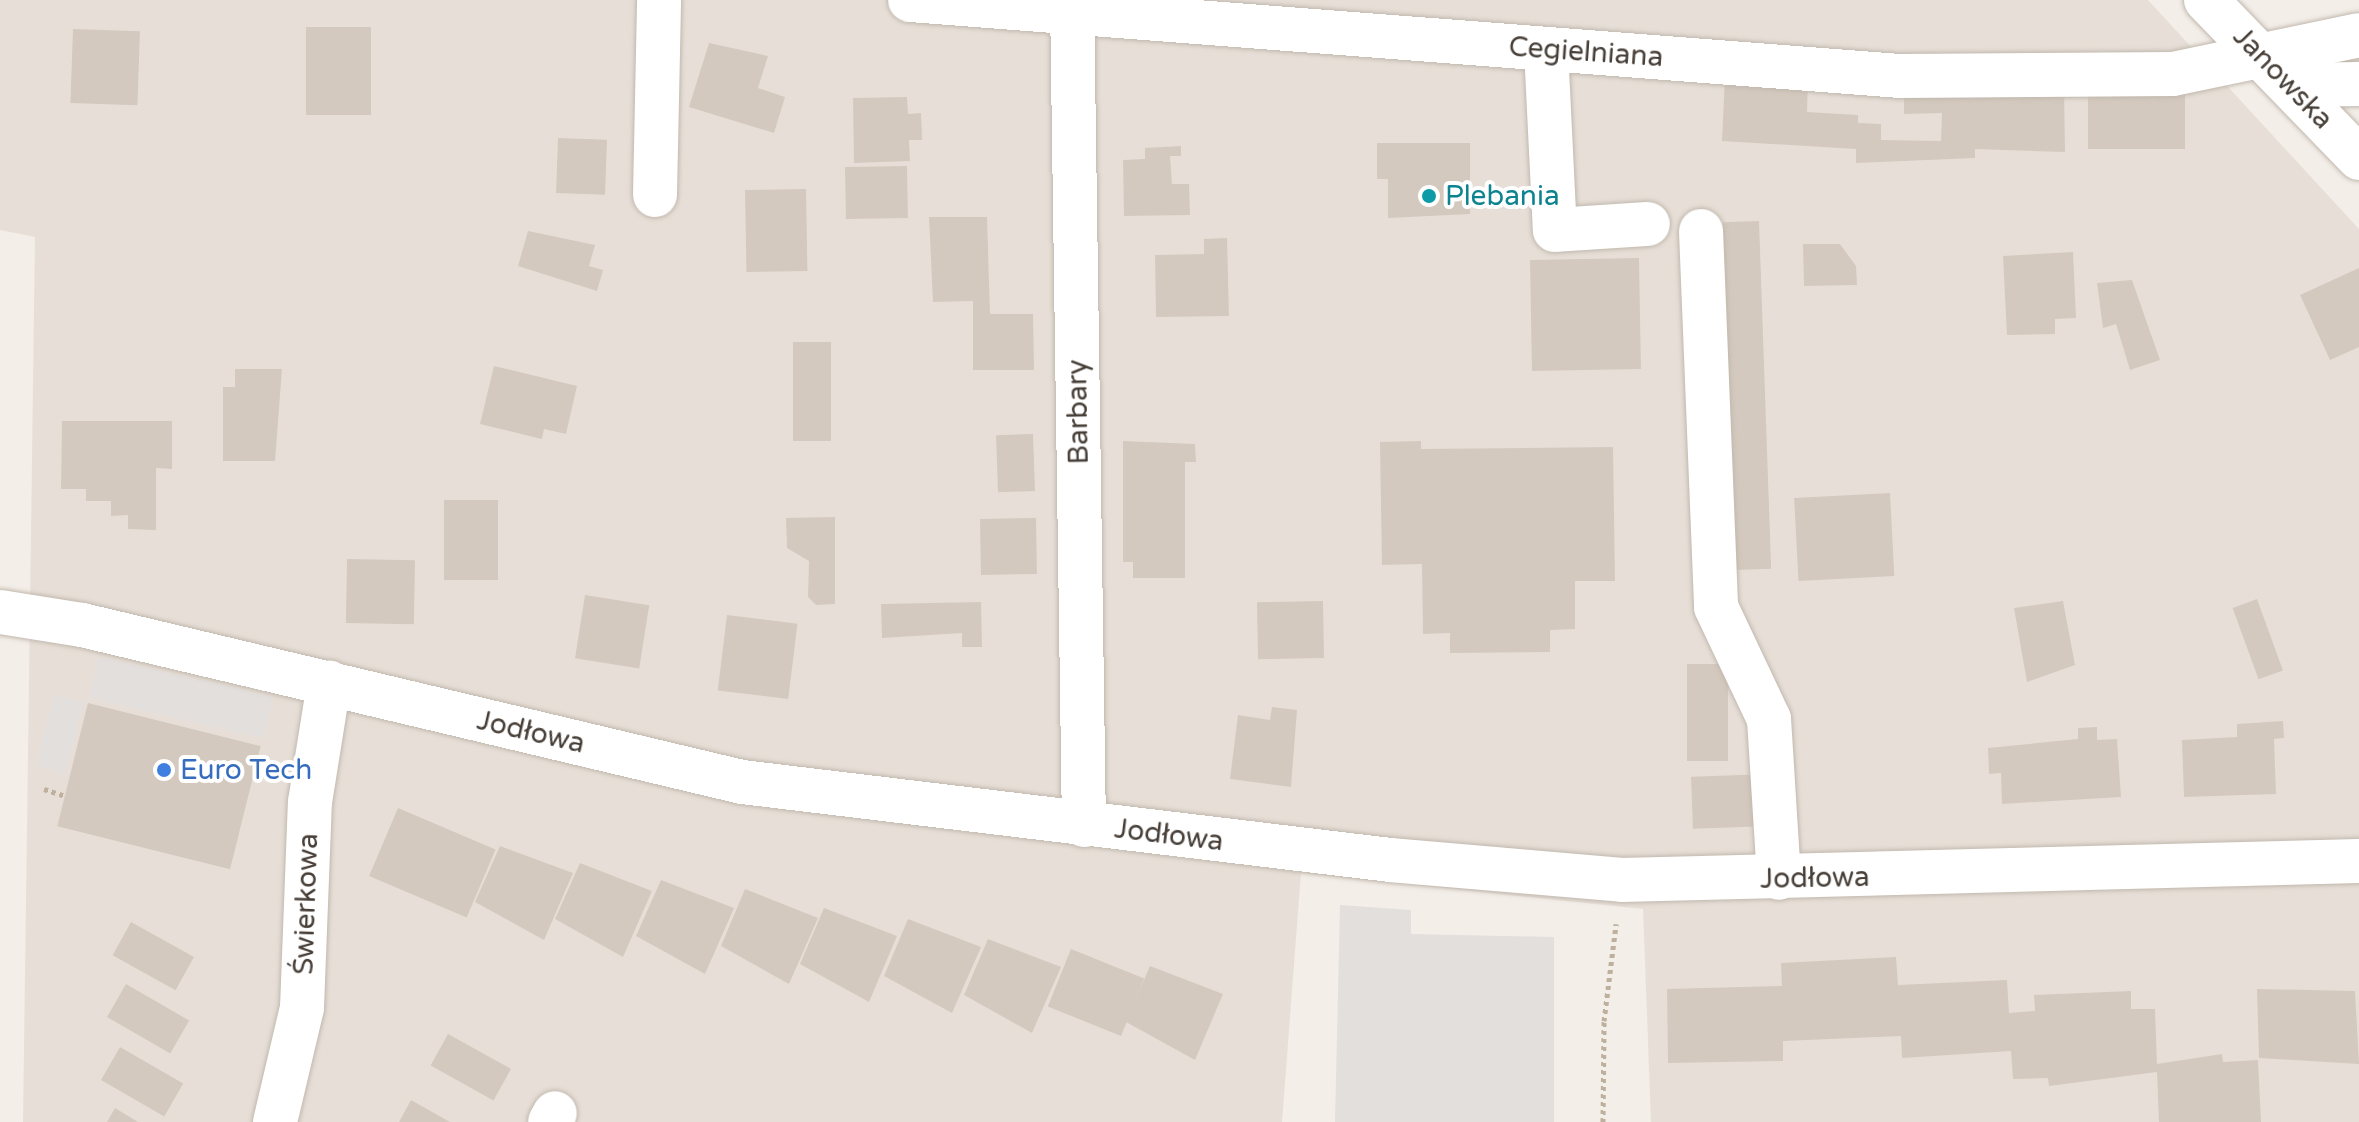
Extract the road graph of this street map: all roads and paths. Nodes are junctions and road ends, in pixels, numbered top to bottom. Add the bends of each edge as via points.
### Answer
1 (659, 0) edge
2 (910, 0) edge
3 (2206, 0) edge
4 (1072, 7) edge
5 (2359, 35) edge
6 (1546, 49) junction
7 (2276, 70) junction
8 (2359, 84) edge
9 (2359, 158) edge
10 (655, 195) dead end
11 (1648, 224) dead end
12 (1701, 231) dead end
13 (0, 612) edge
14 (329, 683) junction
15 (44, 789) dead end
16 (66, 796) dead end
17 (1084, 825) junction
18 (2359, 861) edge
19 (1779, 878) junction
20 (1622, 880) junction
21 (275, 1122) edge
22 (1603, 1122) edge

1 - 10 street
2 - 4 street, Cegielniana
3 - 7 street, Janowska
4 - 6 street, Cegielniana
4 - 17 street, Barbary
5 - 7 street
6 - 7 street, Cegielniana via 1900,76
6 - 11 street via 1555,230
7 - 8 street
7 - 9 street, Janowska
12 - 19 street via 1716,607 1769,719
13 - 14 street, Jodłowa
14 - 17 street, Jodłowa via 742,782
14 - 21 street, Świerkowa via 310,802 300,1023
15 - 16 path
17 - 20 street, Jodłowa
18 - 19 street, Jodłowa
19 - 20 street, Jodłowa
20 - 22 path via 1604,1021

